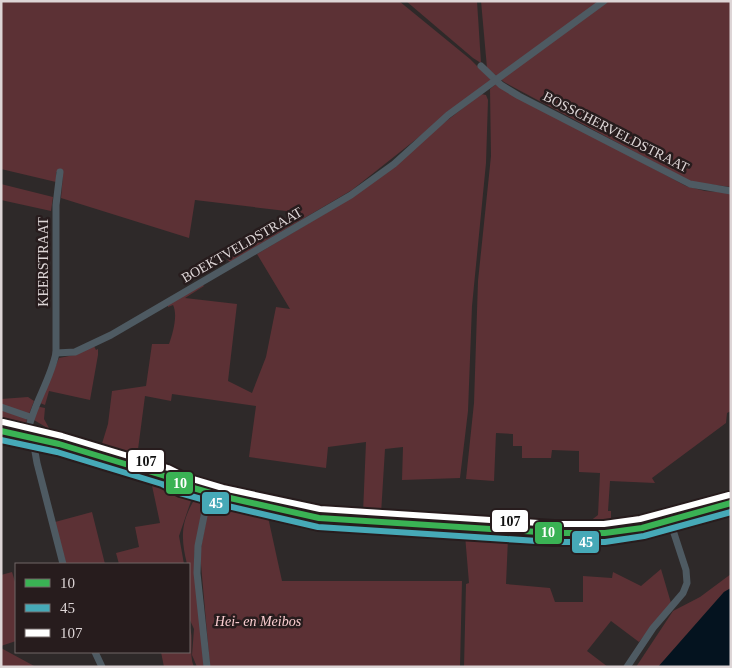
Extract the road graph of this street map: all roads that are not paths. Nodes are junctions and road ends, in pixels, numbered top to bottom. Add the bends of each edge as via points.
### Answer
1 (604, 1) edge
2 (481, 66) dead end
3 (496, 79) junction
4 (60, 172) dead end
5 (731, 191) edge
6 (56, 353) junction
7 (1, 407) edge
8 (30, 418) junction
9 (1, 431) edge
10 (31, 436) junction
11 (210, 489) junction
12 (731, 504) edge
13 (671, 524) junction
14 (63, 563) edge
15 (95, 653) edge
16 (102, 667) edge
17 (207, 667) edge
18 (627, 667) edge

1 - 3 street, BOEKTVELDSTRAAT
2 - 3 street, BOSSCHERVELDSTRAAT
3 - 5 street, BOSSCHERVELDSTRAAT via 519,96 690,184
3 - 6 street, BOEKTVELDSTRAAT via 394,164 320,214 111,335 75,352
4 - 6 street, KEERSTRAAT via 56,205
6 - 8 street via 52,370
7 - 8 street
8 - 10 street
9 - 10 main road
10 - 11 main road via 182,484
10 - 14 street
11 - 13 main road via 319,518 598,534
11 - 17 street via 201,524 197,573
12 - 13 main road
13 - 18 street via 687,583
15 - 16 street

